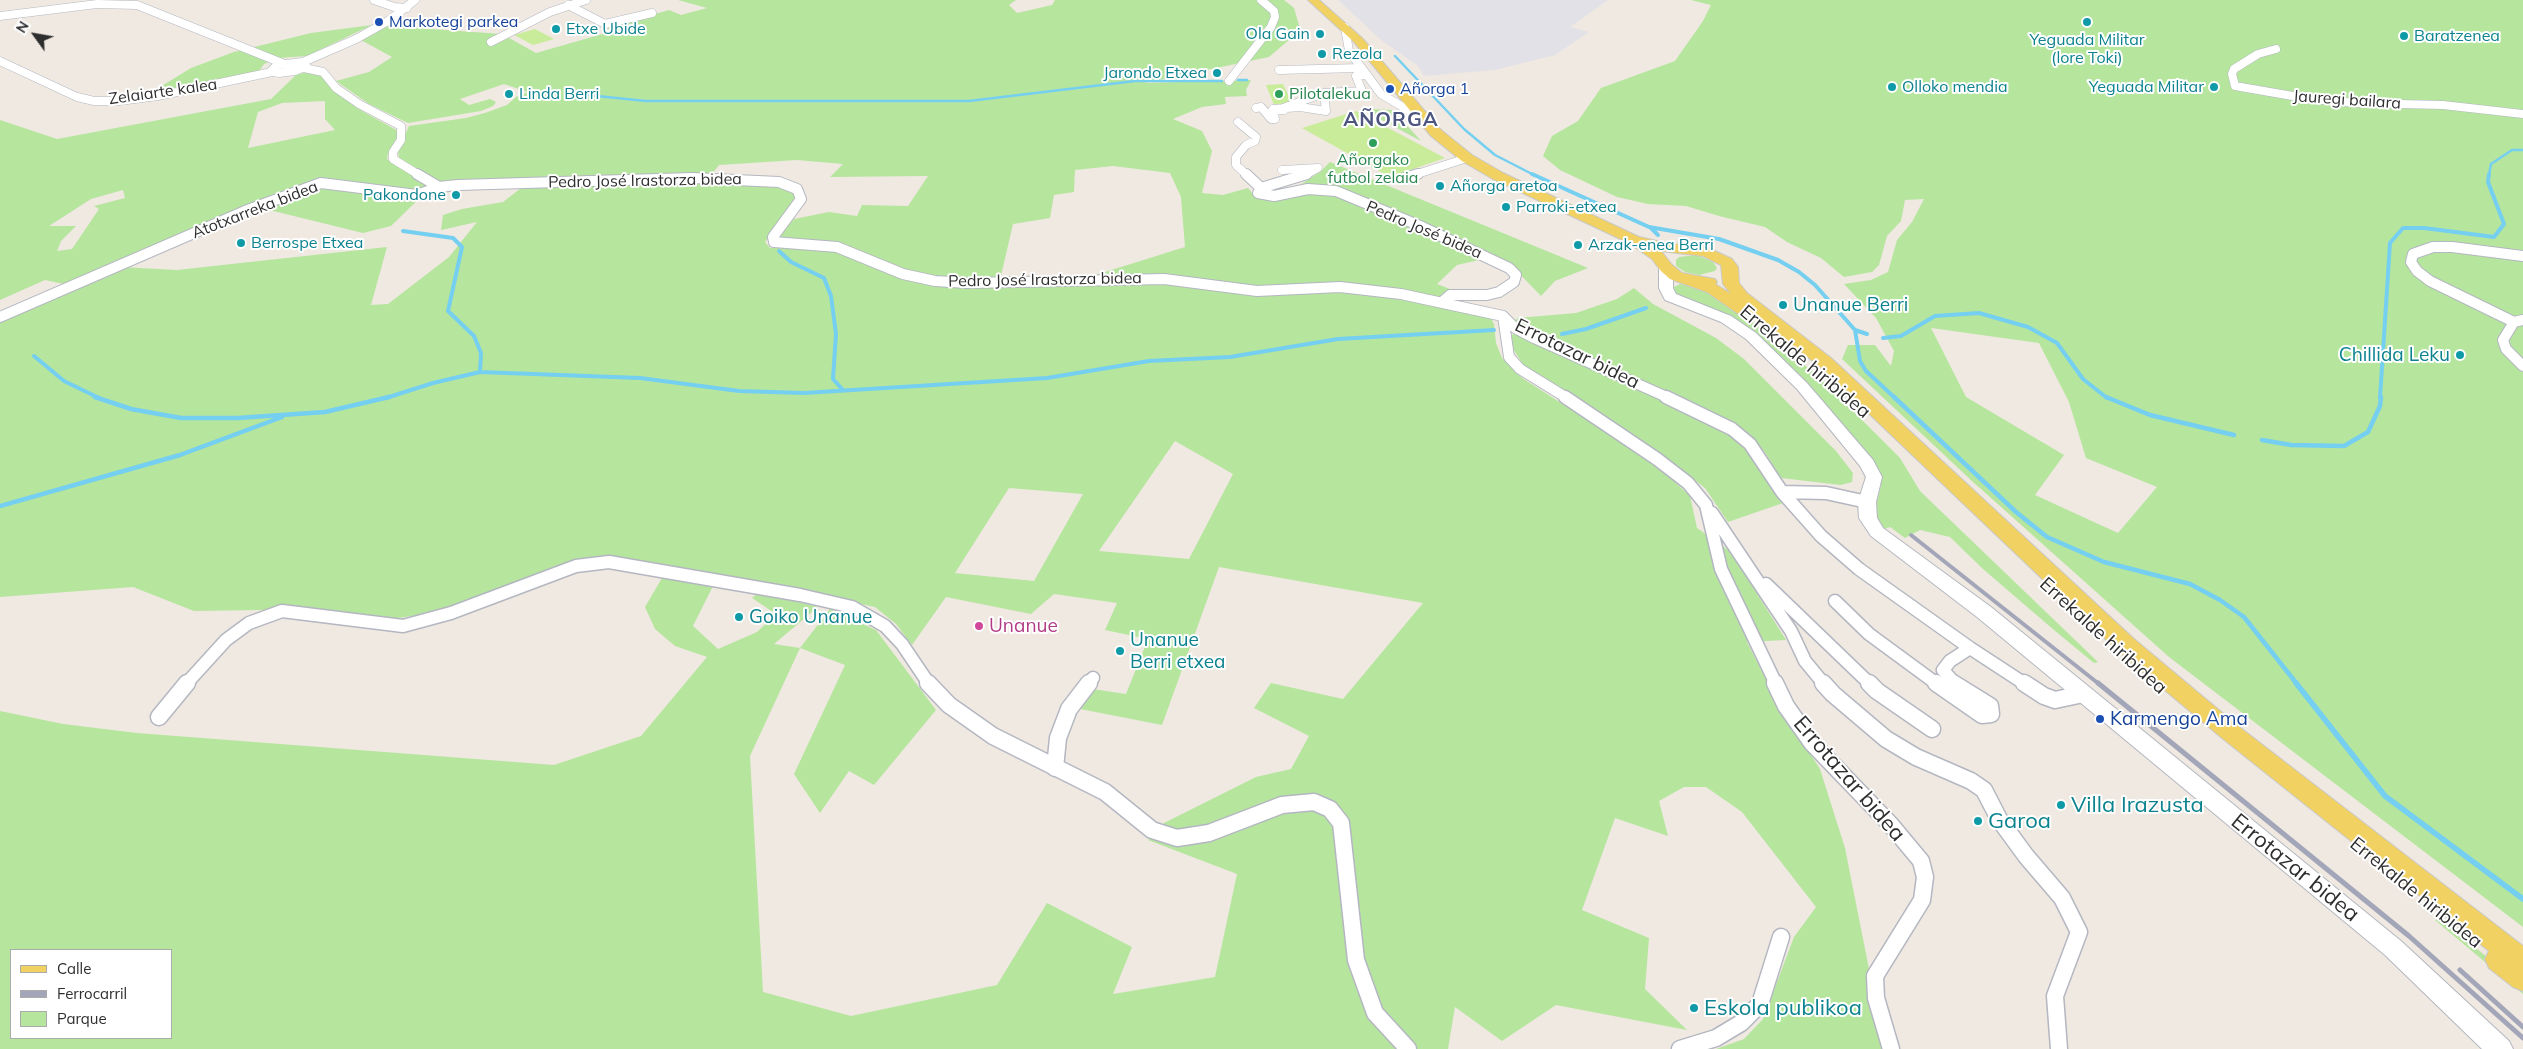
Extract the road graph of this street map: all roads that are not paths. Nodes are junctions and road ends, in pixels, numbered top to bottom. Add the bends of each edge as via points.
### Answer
1 (374, 0) edge
2 (415, 0) edge
3 (586, 0) edge
4 (1261, 0) edge
5 (1313, 0) edge
6 (568, 5) junction
7 (407, 8) junction
8 (652, 13) dead end
9 (0, 16) edge
10 (1345, 28) junction
11 (491, 42) dead end
12 (2276, 50) dead end
13 (0, 61) edge
14 (282, 63) junction
15 (304, 65) junction
16 (1360, 68) junction
17 (1279, 70) dead end
18 (272, 72) junction
19 (1367, 75) junction
20 (1229, 81) dead end
21 (1324, 93) junction
22 (1256, 108) dead end
23 (1283, 108) junction
24 (1273, 109) dead end
25 (2523, 114) edge
26 (1425, 120) junction
27 (1238, 122) dead end
28 (1467, 158) junction
29 (1282, 170) dead end
30 (1402, 179) dead end
31 (438, 188) junction
32 (1261, 188) junction
33 (1634, 240) junction
34 (1684, 250) junction
35 (2523, 256) edge
36 (1665, 266) junction
37 (1730, 272) junction
38 (1691, 280) junction
39 (1667, 285) junction
40 (1442, 302) junction
41 (1503, 316) junction
42 (0, 317) edge
43 (2519, 321) edge
44 (2523, 366) edge
45 (1782, 492) junction
46 (1867, 502) junction
47 (1706, 505) junction
48 (1745, 562) junction
49 (1835, 601) dead end
50 (1970, 648) junction
51 (1093, 678) dead end
52 (2083, 694) junction
53 (159, 717) dead end
54 (1932, 729) dead end
55 (1055, 768) junction
56 (1781, 937) dead end
57 (2523, 962) edge
58 (2523, 978) edge
59 (1408, 1049) edge
60 (1680, 1049) edge
61 (1891, 1049) edge
62 (2059, 1049) edge
63 (2500, 1049) edge

1 - 7 street
2 - 7 street
3 - 6 street
4 - 20 street via 1274,10 1275,17 1271,27
5 - 10 main road
6 - 8 street via 605,24
6 - 11 street
7 - 15 street
9 - 14 street via 74,5 137,5
10 - 16 street via 1349,51
10 - 26 main road
12 - 25 street, Jauregi bailara via 2258,54 2234,69 2235,86 2310,99 2443,105
13 - 18 street, Zelaiarte kalea via 77,97 94,101 158,96
14 - 15 street
14 - 18 street via 273,67
15 - 18 street, Zelaiarte kalea via 290,72
15 - 31 street via 323,72 336,88 359,104 401,126 401,140 392,152 393,159
16 - 17 street
16 - 19 street
19 - 21 street via 1356,76 1362,91
19 - 26 street via 1386,98
21 - 23 street
21 - 23 street via 1326,111
22 - 23 street via 1261,108 1275,119 1272,111
23 - 24 street
26 - 28 main road
27 - 32 street via 1256,137 1236,157 1236,164
28 - 30 street
28 - 33 main road
29 - 32 street via 1318,168 1298,178
31 - 40 street, Pedro José Irastorza bidea via 692,178 779,182 797,189 801,199 773,237 774,242 837,247 903,274 935,281 1164,279 1257,291 1340,287
31 - 42 street, Atotxarreka bidea via 417,195 331,183 308,186
32 - 40 street, Pedro José bidea via 1258,193 1261,195 1274,196 1308,189 1336,191 1418,225 1509,268 1516,276 1514,282 1499,292 1450,295
33 - 34 main road
33 - 36 main road, Errekalde hiribidea via 1658,256
34 - 36 main road via 1667,256
34 - 37 main road via 1706,252 1721,258 1730,267
35 - 43 street via 2433,247 2413,254 2412,262 2417,271 2430,280
36 - 38 main road, Errekalde hiribidea
36 - 39 street
37 - 38 main road via 1722,280 1714,282
37 - 57 main road, Errekalde hiribidea via 1731,284 1741,296 1825,362 2126,646 2230,732
38 - 39 street
38 - 58 main road, Errekalde hiribidea via 1730,300 1819,368 2061,600 2140,670
39 - 46 street via 1670,297 1739,327 1802,386 1867,464 1874,477
40 - 41 street, Pedro José Irastorza bidea
41 - 45 street, Errotazar bidea via 1515,328 1534,338 1732,429 1750,444
41 - 47 street, Errotazar bidea via 1509,357 1520,368 1657,459 1688,483
43 - 44 street via 2506,332 2503,340 2506,349
45 - 46 street via 1826,493
45 - 50 street, Errotazar bidea via 1821,536 1859,569
46 - 52 street, Errotazar bidea via 1868,518 1877,532 1984,612
47 - 48 street, Errotazar bidea
47 - 61 street, Errotazar bidea via 1721,569 1786,706 1812,743 1921,861 1925,877 1922,900 1875,976 1876,998
48 - 54 street, Errotazar bidea via 1877,691
48 - 62 street, Errotazar bidea via 1791,631 1805,661 1833,694 1886,739 1984,790 2026,856 2062,898 2079,932 2055,996
49 - 50 street via 1869,634 1969,707 1982,715 1991,714 1990,706 1950,681 1943,670 1950,661
50 - 52 street, Errotazar bidea via 2044,696 2055,700
51 - 55 street via 1069,709 1058,738
52 - 63 street, Errotazar bidea via 2393,948
53 - 55 street via 215,651 238,631 263,616 293,611 403,626 451,614 576,566 608,562 852,607 885,626 902,644 930,686 949,705 993,736
55 - 59 street via 1105,792 1152,830 1177,838 1209,833 1282,805 1314,802 1330,809 1341,823 1356,960 1375,1013
56 - 60 street via 1760,1004 1741,1023 1724,1033

